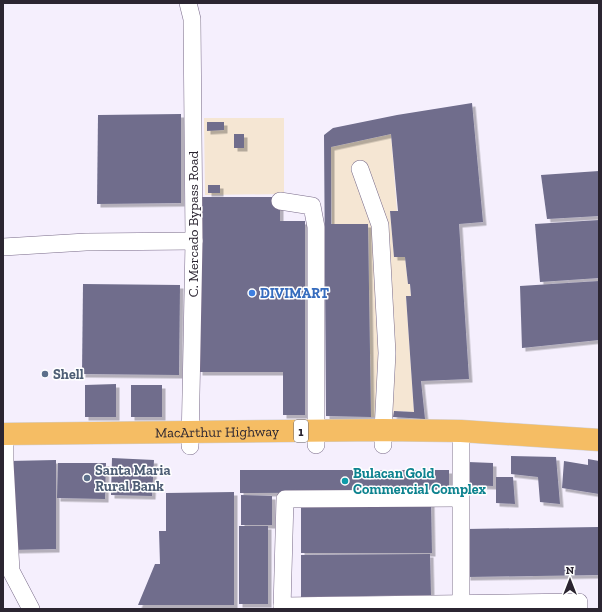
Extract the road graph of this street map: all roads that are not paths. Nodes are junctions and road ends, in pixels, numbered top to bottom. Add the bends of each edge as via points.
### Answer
1 (188, 3) edge
2 (360, 169) dead end
3 (280, 201) dead end
4 (194, 241) junction
5 (3, 247) edge
6 (316, 437) junction
7 (383, 437) junction
8 (461, 438) junction
9 (190, 439) junction
10 (599, 440) edge
11 (4, 441) edge
12 (599, 454) edge
13 (460, 498) junction
14 (455, 606) edge
15 (282, 608) edge
16 (31, 609) edge
17 (580, 609) edge

1 - 4 street, C. Mercado Bypass Road via 192,19
2 - 7 street via 380,225 387,353
3 - 6 street via 312,206 316,226
4 - 5 street via 86,242
4 - 9 street, C. Mercado Bypass Road
6 - 7 highway, MacArthur Highway / 1
6 - 9 highway, MacArthur Highway / 1
7 - 8 highway, MacArthur Highway / 1
8 - 10 highway, MacArthur Highway / 1
8 - 12 highway, MacArthur Highway / 1
8 - 13 street
9 - 11 highway, MacArthur Highway / 1
11 - 16 street via 11,571
13 - 14 street
13 - 15 street via 285,499
14 - 15 street
14 - 17 street via 580,602

